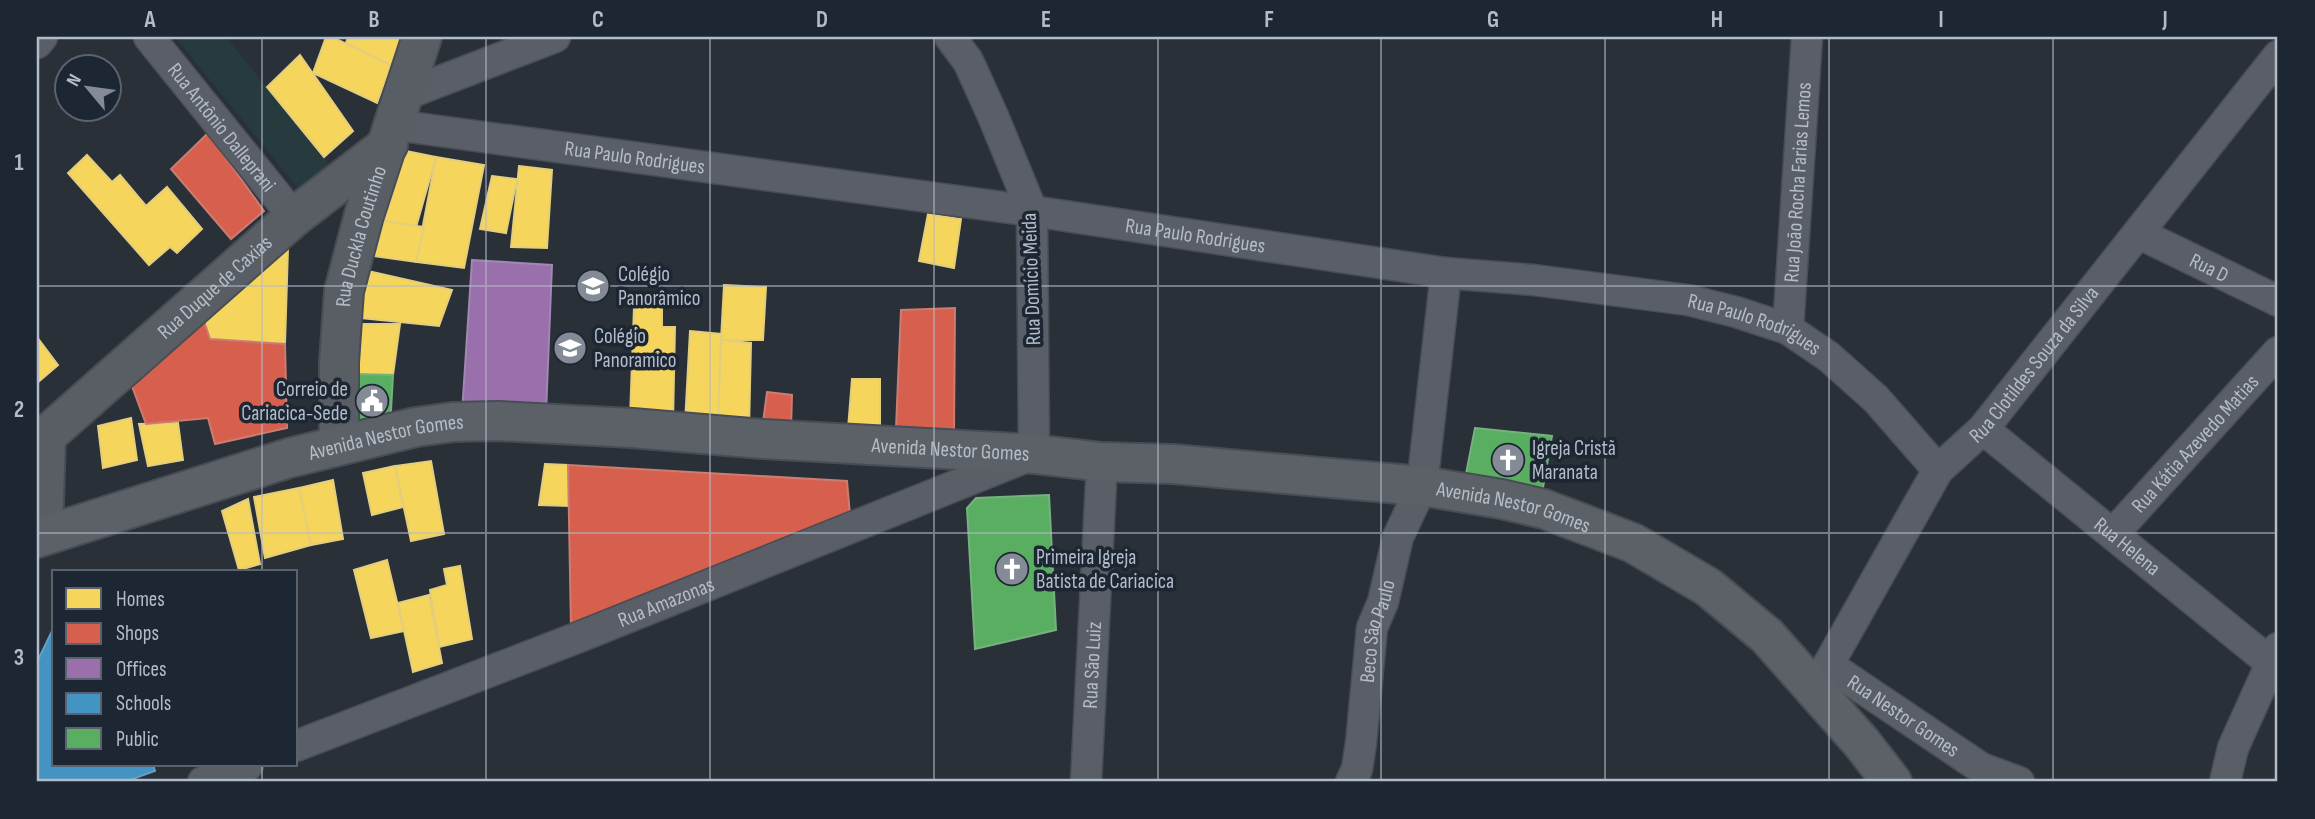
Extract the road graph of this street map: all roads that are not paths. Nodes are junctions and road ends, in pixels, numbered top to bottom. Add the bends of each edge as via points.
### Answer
1 (43, 37) edge
2 (149, 37) edge
3 (422, 37) edge
4 (555, 37) edge
5 (950, 37) edge
6 (1807, 37) edge
7 (37, 43) edge
8 (2278, 56) edge
9 (396, 122) junction
10 (303, 210) junction
11 (1032, 211) junction
12 (2140, 233) junction
13 (355, 250) junction
14 (1446, 273) junction
15 (2278, 301) edge
16 (1788, 329) junction
17 (2278, 352) edge
18 (1983, 429) junction
19 (41, 431) edge
20 (339, 444) junction
21 (1034, 454) junction
22 (1102, 462) junction
23 (1938, 470) junction
24 (1422, 486) junction
25 (2113, 534) junction
26 (39, 540) edge
27 (2274, 655) edge
28 (1823, 678) junction
29 (298, 745) edge
30 (245, 766) edge
31 (203, 782) edge
32 (1086, 782) edge
33 (1351, 782) edge
34 (1892, 782) edge
35 (2019, 782) edge
36 (2225, 782) edge

1 - 7 street
2 - 10 street, Rua Antônio Dalleprani
3 - 9 street, Rua Duckla Coutinho
4 - 9 street
5 - 11 street, Rua Domício Meida via 968,61
6 - 16 street, Rua João Rocha Farias Lemos
8 - 12 street, Rua Clotildes Souza da Silva
9 - 10 street, Rua Duque de Caxias
9 - 11 street, Rua Paulo Rodrigues
9 - 13 street, Rua Duckla Coutinho
10 - 13 street via 326,200 344,218
10 - 19 street, Rua Duque de Caxias
11 - 14 street, Rua Paulo Rodrigues
11 - 21 street, Rua Domício Meida
12 - 15 street, Rua D
12 - 18 street, Rua Clotildes Souza da Silva
13 - 20 street, Rua Duckla Coutinho via 344,291
14 - 16 street, Rua Paulo Rodrigues via 1688,300
14 - 24 street, Beco São Paulo
16 - 23 street, Rua Paulo Rodrigues via 1829,357 1876,399
17 - 25 street, Rua Kátia Azevedo Matias
18 - 23 street, Rua Clotildes Souza da Silva
18 - 25 street, Rua Helena
19 - 26 street
20 - 21 main road, Avenida Nestor Gomes via 416,427 498,421
20 - 26 main road, Avenida Nestor Gomes
21 - 22 main road, Avenida Nestor Gomes
21 - 29 street, Rua Amazonas
22 - 24 main road, Avenida Nestor Gomes
22 - 32 street, Rua São Luiz
23 - 28 street, Rua Clotildes Souza da Silva
24 - 28 main road, Avenida Nestor Gomes via 1544,509 1633,543 1707,587
24 - 33 street, Beco São Paulo via 1398,537 1373,628 1357,769
25 - 27 street, Rua Helena
27 - 36 street via 2233,748
28 - 34 main road, Avenida Nestor Gomes
28 - 35 street, Rua Nestor Gomes via 1981,768
30 - 31 street

